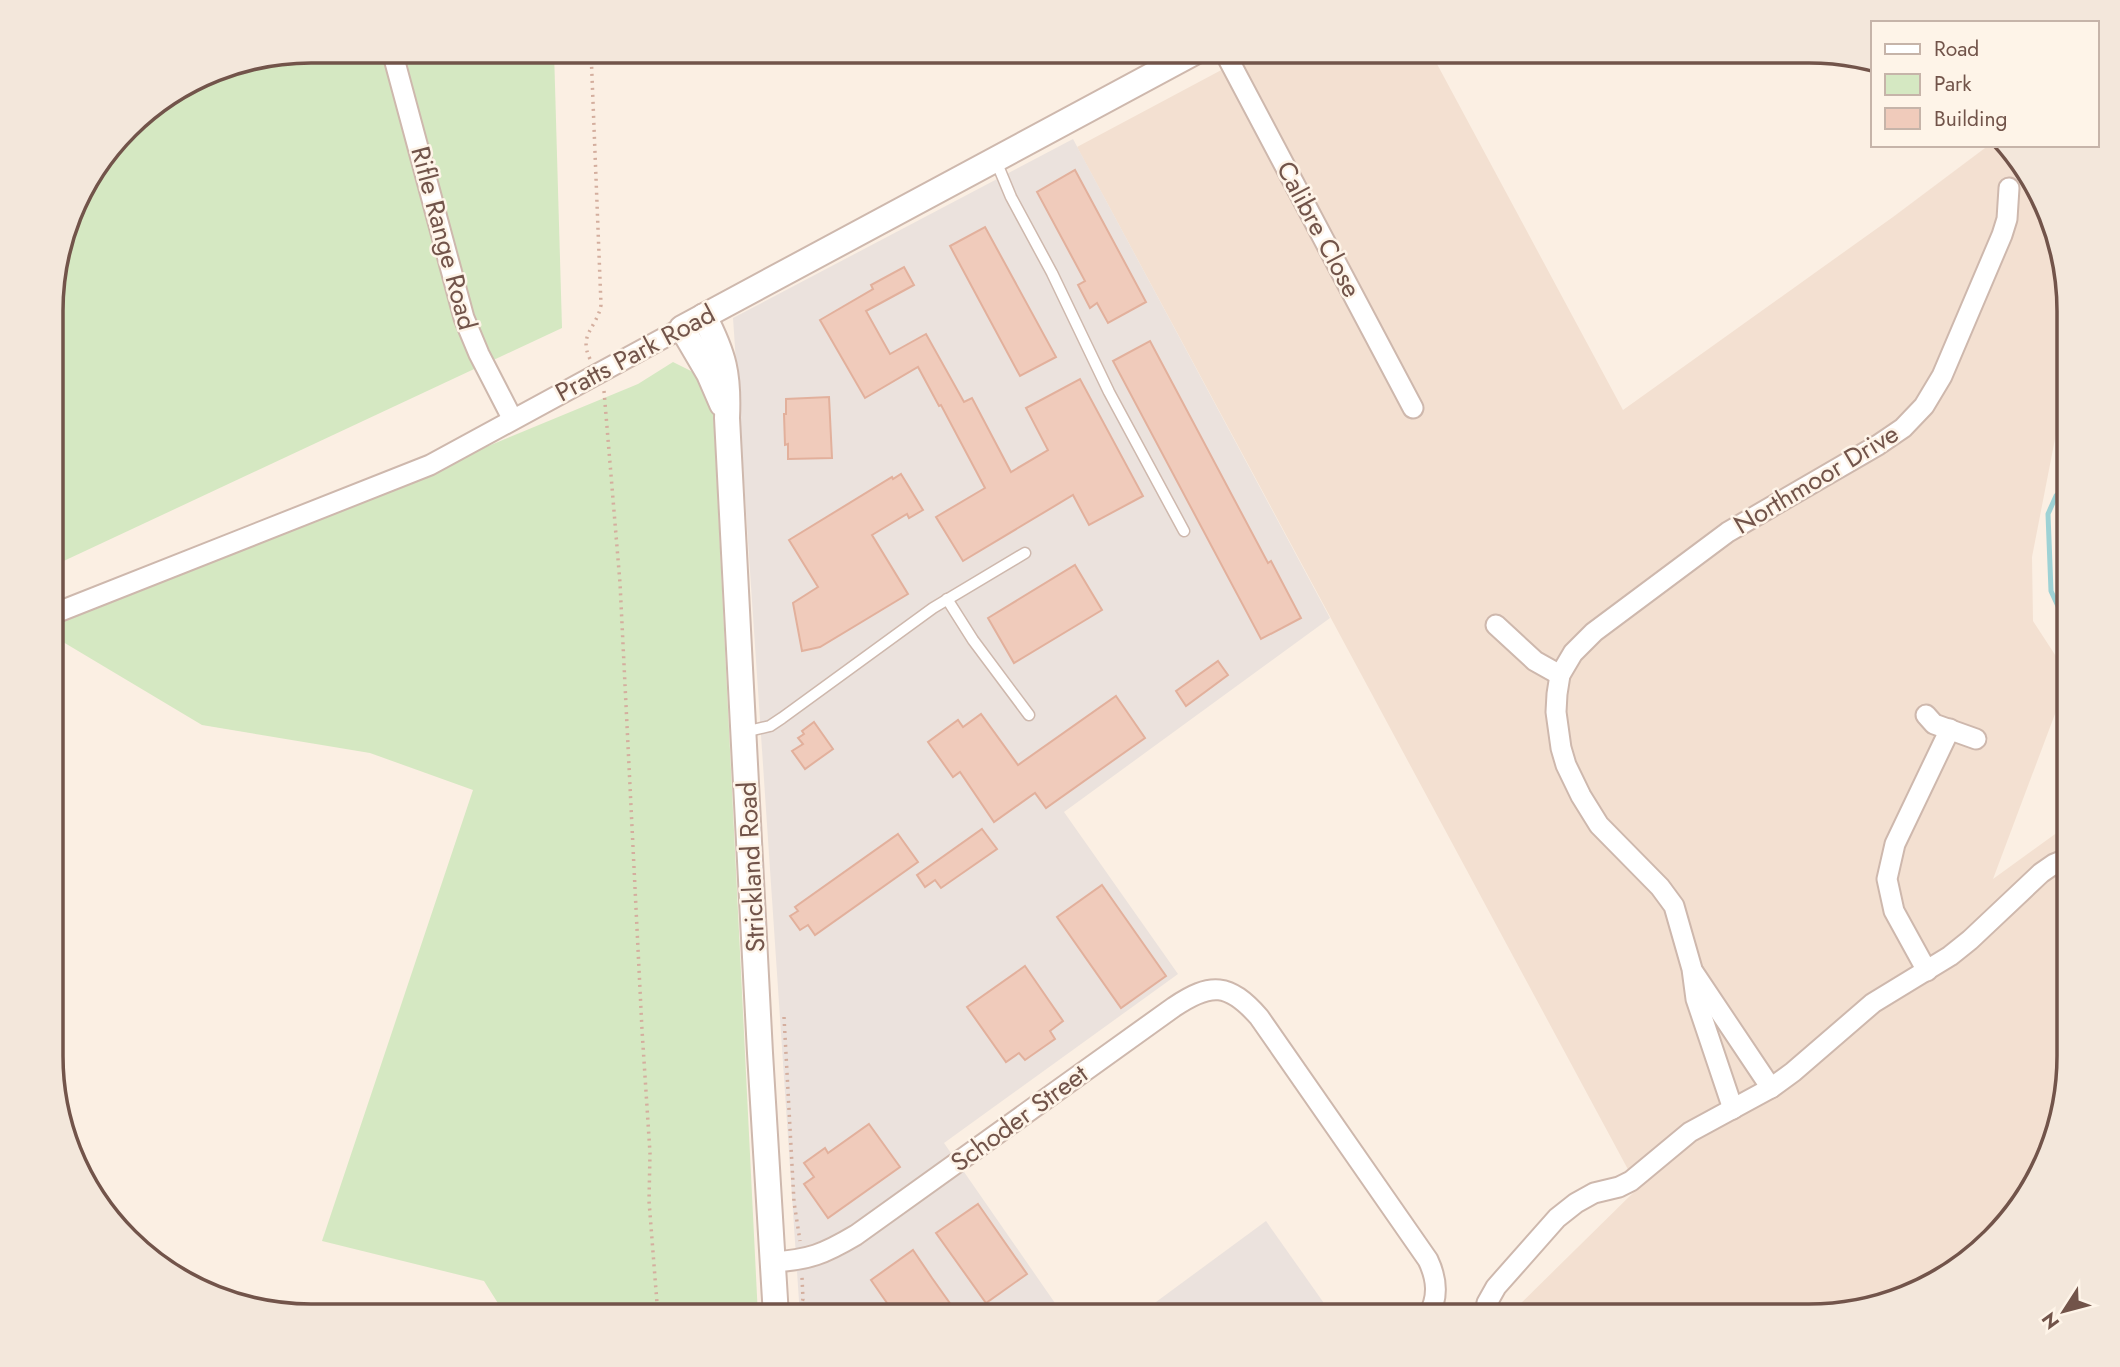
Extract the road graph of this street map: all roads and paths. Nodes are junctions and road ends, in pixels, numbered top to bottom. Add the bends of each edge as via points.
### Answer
1 (395, 63) edge
2 (592, 63) edge
3 (1175, 63) edge
4 (1230, 63) edge
5 (996, 160) junction
6 (2009, 188) dead end
7 (693, 322) junction
8 (597, 374) junction
9 (606, 400) dead end
10 (1413, 408) dead end
11 (512, 418) junction
12 (1184, 531) dead end
13 (1024, 553) dead end
14 (947, 599) junction
15 (63, 610) edge
16 (1496, 625) dead end
17 (1560, 675) junction
18 (1029, 715) dead end
19 (1926, 715) dead end
20 (1950, 729) junction
21 (744, 732) junction
22 (1976, 738) dead end
23 (2057, 863) edge
24 (1692, 969) junction
25 (1927, 971) junction
26 (784, 1017) dead end
27 (1771, 1088) junction
28 (1733, 1109) junction
29 (801, 1260) junction
30 (772, 1262) junction
31 (657, 1304) edge
32 (775, 1304) edge
33 (802, 1304) edge
34 (1434, 1304) edge
35 (1487, 1304) edge

1 - 11 street, Rifle Range Road via 464,318
2 - 8 path via 601,272 599,314 584,347
3 - 5 street, Pratts Park Road
4 - 10 street, Calibre Close
5 - 7 street, Pratts Park Road
5 - 12 lane via 1109,392
6 - 17 street, Northmoor Drive via 2002,235 1942,376 1914,418 1878,445 1728,532 1594,632
7 - 8 street, Pratts Park Road
7 - 21 street, Strickland Road via 727,418
8 - 11 street, Pratts Park Road
9 - 31 path via 620,583
11 - 15 street, Pratts Park Road via 430,465
13 - 14 lane
14 - 18 lane
14 - 21 lane via 770,726
16 - 17 street via 1535,661
17 - 24 street via 1558,731 1573,780 1599,825 1674,906
19 - 20 street via 1934,724
20 - 22 street
20 - 25 street via 1895,844 1887,879 1894,911
21 - 30 street, Strickland Road
23 - 25 street via 2040,873 1970,940
24 - 27 street
24 - 28 street via 1696,999
25 - 27 street via 1858,1014
26 - 29 path
27 - 28 street
28 - 35 street via 1690,1132 1631,1181 1594,1193 1557,1218 1496,1287
29 - 30 street, Schoder Street
29 - 33 path
29 - 34 street, Schoder Street via 858,1234 1185,1000 1209,991 1229,991 1259,1017 1428,1260 1436,1281
30 - 32 street, Strickland Road

